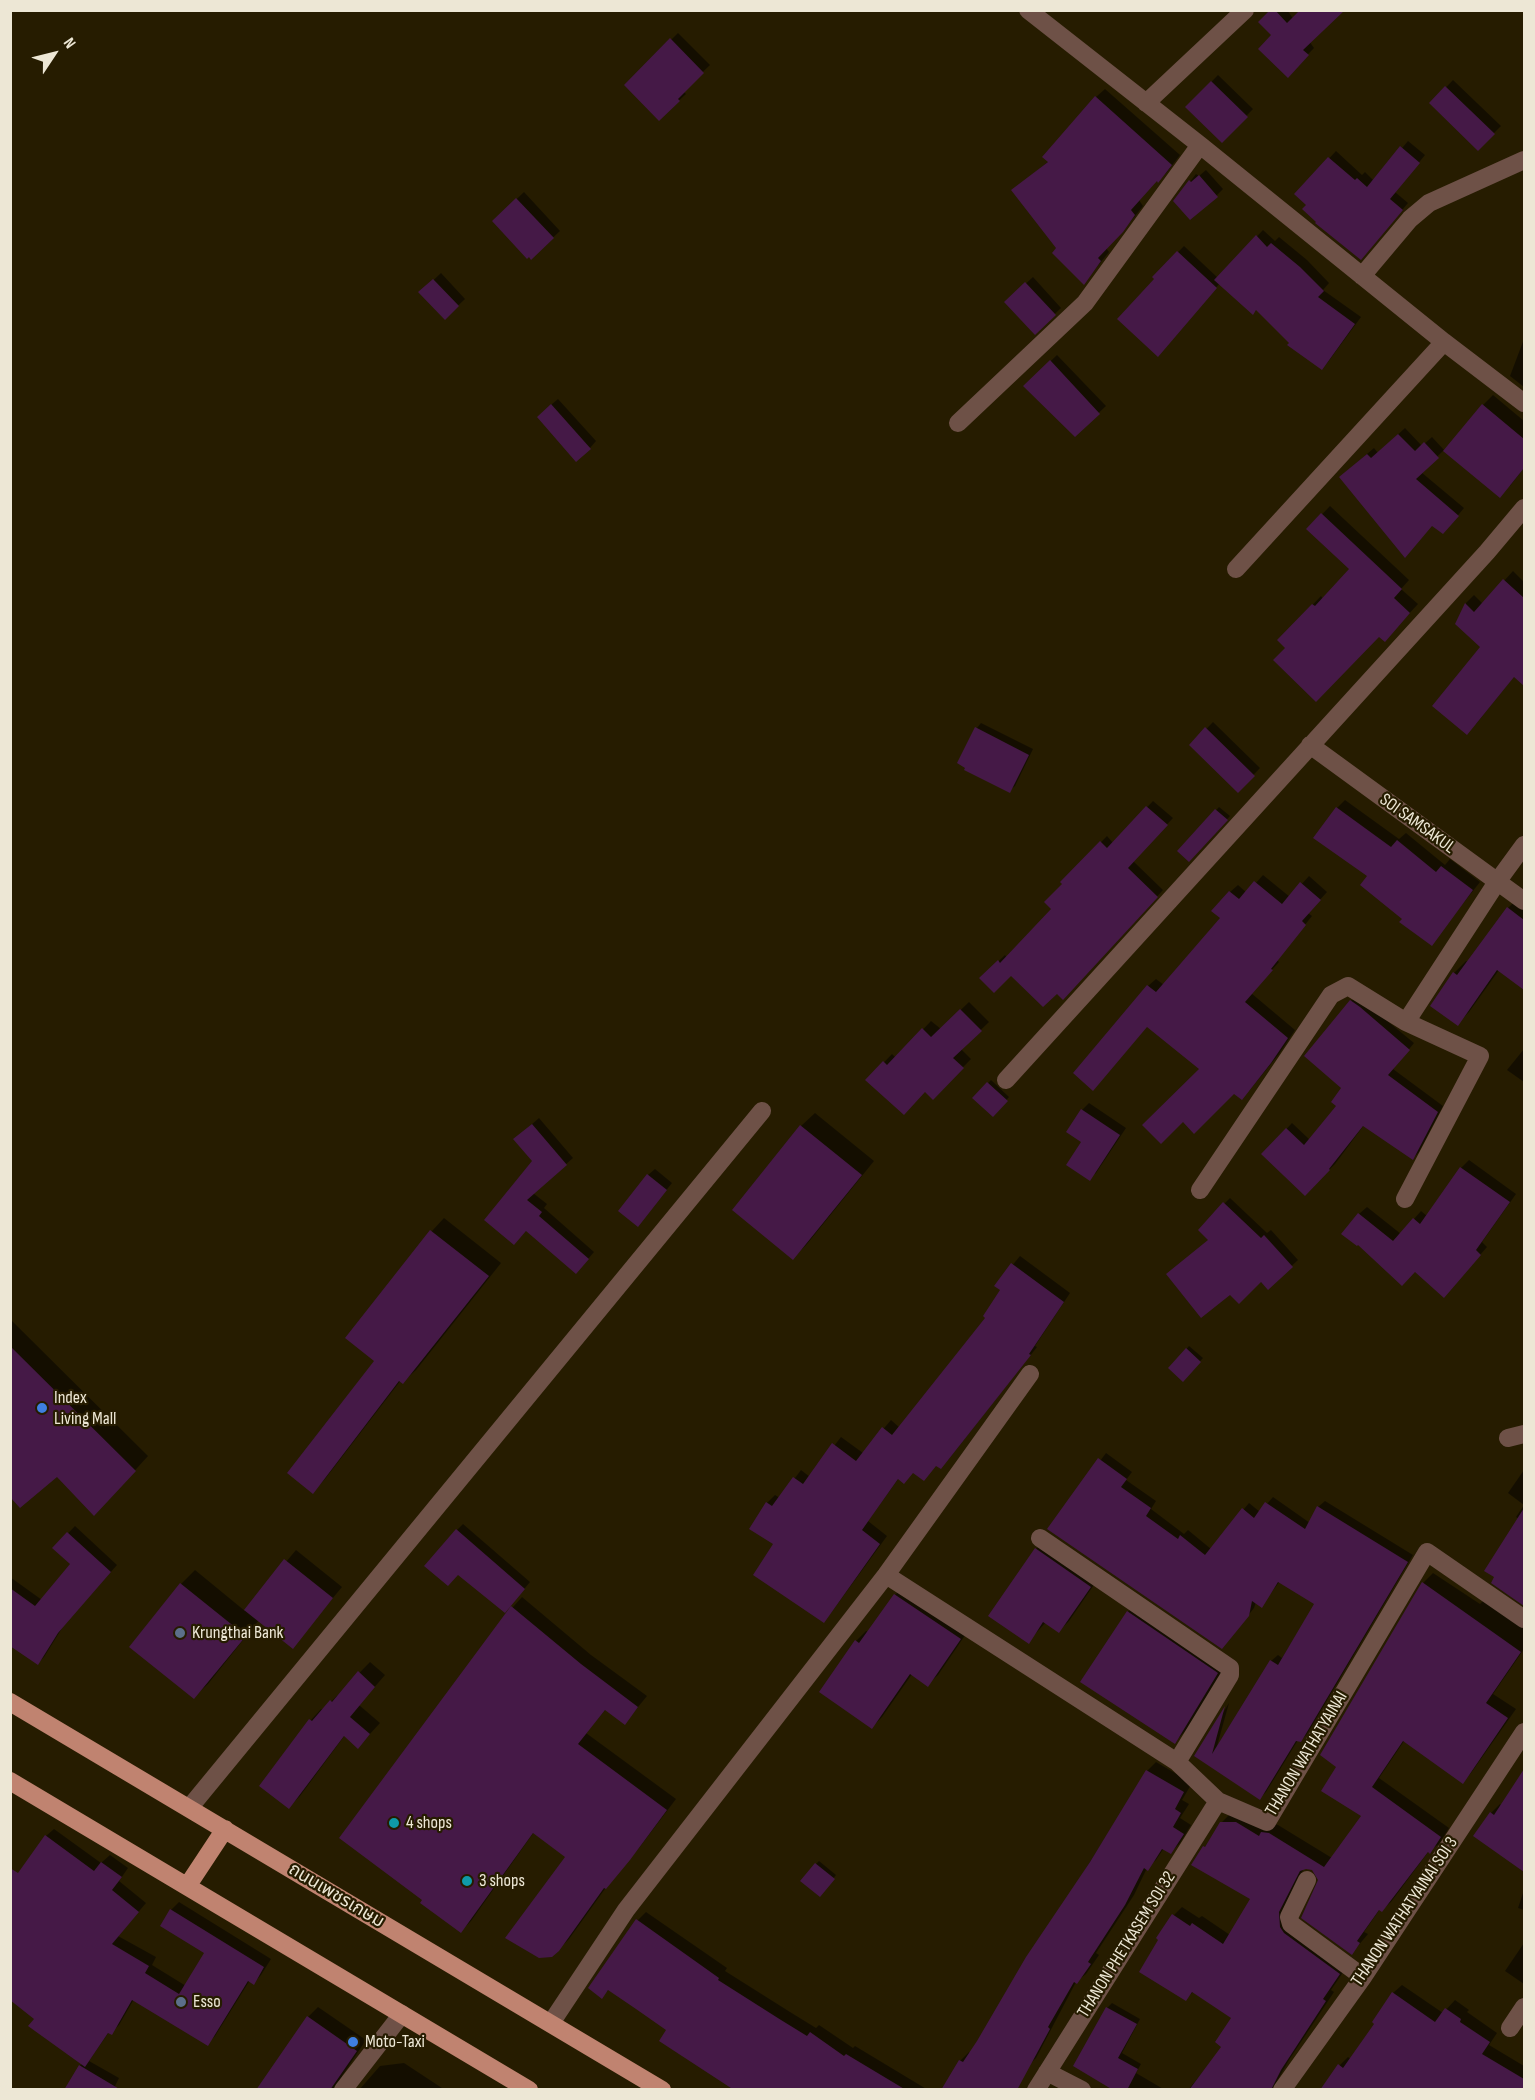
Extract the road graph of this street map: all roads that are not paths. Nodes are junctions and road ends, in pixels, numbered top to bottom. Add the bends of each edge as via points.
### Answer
1 (1028, 10) edge
2 (1245, 10) edge
3 (1146, 103) junction
4 (1200, 145) junction
5 (1524, 160) edge
6 (1362, 276) junction
7 (1444, 342) junction
8 (1524, 403) edge
9 (958, 423) dead end
10 (1524, 508) edge
11 (1236, 569) dead end
12 (1310, 745) junction
13 (1524, 845) edge
14 (1497, 882) junction
15 (1524, 901) edge
16 (1406, 1022) junction
17 (1006, 1080) dead end
18 (762, 1111) dead end
19 (1200, 1190) dead end
20 (1405, 1199) dead end
21 (1030, 1374) dead end
22 (1040, 1538) dead end
23 (886, 1575) junction
24 (1524, 1619) edge
25 (10, 1702) edge
26 (1524, 1732) edge
27 (1177, 1762) junction
28 (10, 1781) edge
29 (1218, 1801) junction
30 (190, 1807) junction
31 (225, 1829) junction
32 (1307, 1880) dead end
33 (189, 1886) junction
34 (1363, 1977) junction
35 (1524, 2007) edge
36 (402, 2014) junction
37 (551, 2023) junction
38 (1510, 2028) dead end
39 (1047, 2072) junction
40 (343, 2090) edge
41 (529, 2090) edge
42 (662, 2090) edge
43 (1036, 2090) edge
44 (1082, 2090) edge
45 (1282, 2090) edge

1 - 3 street
2 - 3 street
3 - 4 street
4 - 6 street
4 - 9 street via 1084,303
5 - 6 street via 1429,203 1410,219
6 - 7 street
7 - 8 street
7 - 11 street
10 - 12 street
12 - 14 street, SOI SAMSAKUL
12 - 17 street
13 - 14 street
14 - 15 street, SOI SAMSAKUL
14 - 16 street
16 - 19 street via 1348,986 1331,994
16 - 20 street via 1480,1056
18 - 30 street
21 - 23 street
22 - 27 street via 1230,1668 1230,1676
23 - 27 street, THANON WATHATYAINAI
23 - 37 street via 626,1910
24 - 29 street, THANON WATHATYAINAI via 1428,1552 1267,1822
25 - 30 main road, ถนนเพชรเกษม
26 - 34 street, THANON WATHATYAINAI SOI 3
27 - 29 street, THANON WATHATYAINAI
28 - 33 main road
29 - 39 street, THANON PHETKASEM SOI 32
30 - 31 main road, ถนนเพชรเกษม
31 - 33 main road
31 - 37 main road, ถนนเพชรเกษม
32 - 34 street via 1288,1917 1291,1924
33 - 36 main road
34 - 45 street, THANON WATHATYAINAI SOI 3
35 - 38 street
36 - 40 street
36 - 41 main road
37 - 42 main road, ถนนเพชรเกษม
39 - 43 street, THANON PHETKASEM SOI 32
39 - 44 street

